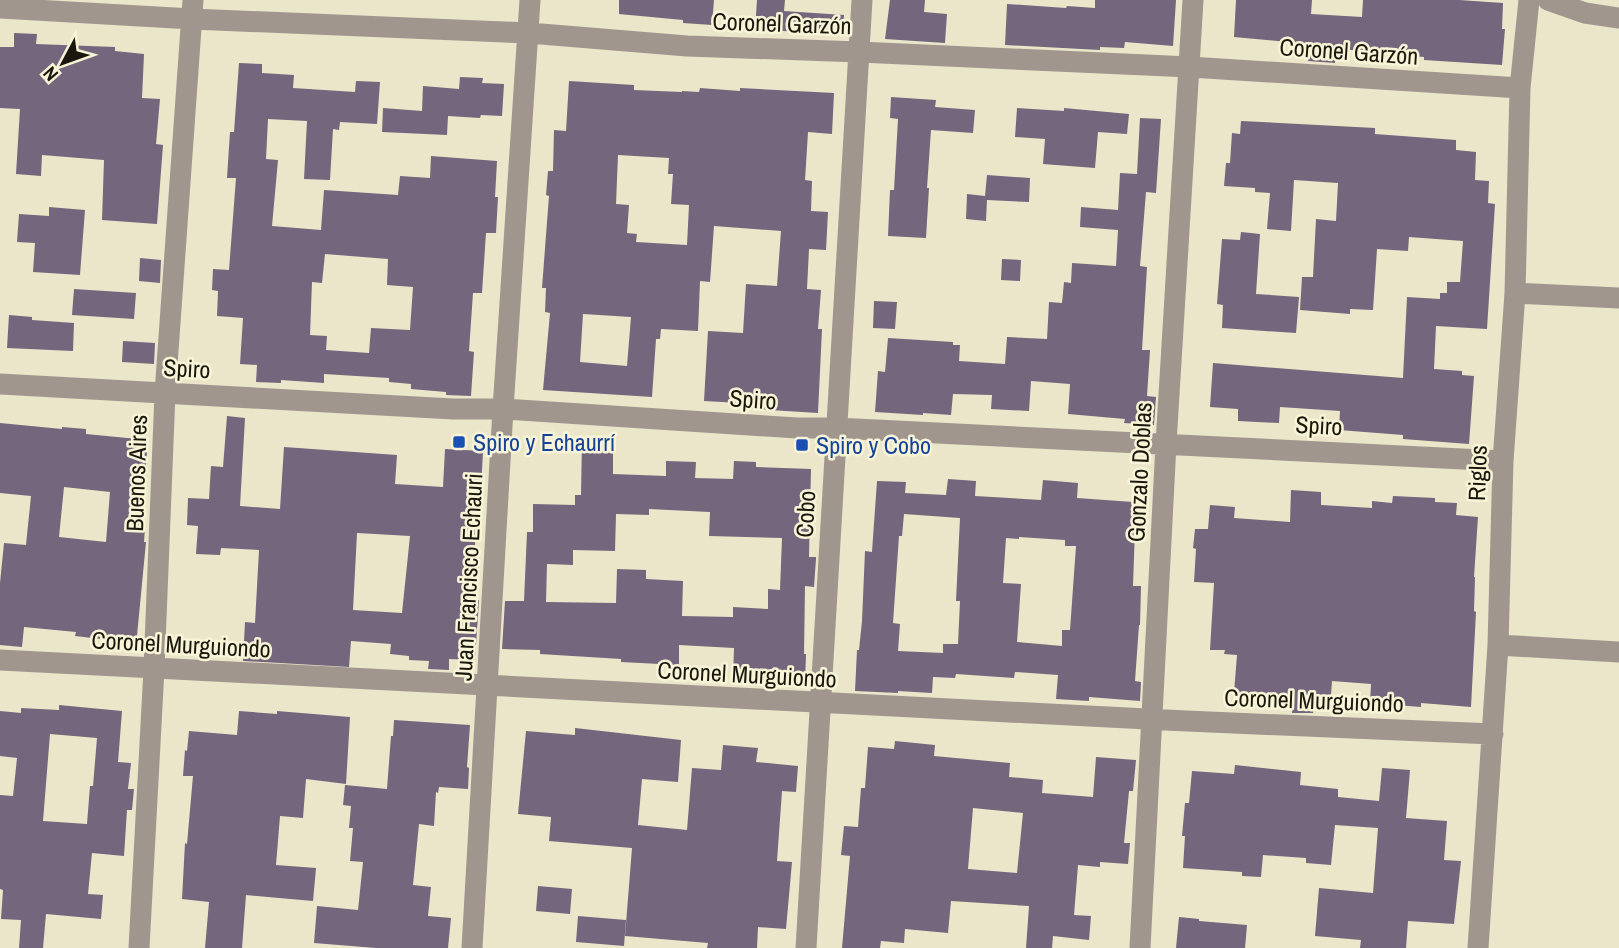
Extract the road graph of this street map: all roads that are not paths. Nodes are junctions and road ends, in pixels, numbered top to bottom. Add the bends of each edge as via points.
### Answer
1 (530, 0) edge
2 (862, 0) edge
3 (1193, 0) edge
4 (1529, 0) edge
5 (1561, 2) edge
6 (0, 8) edge
7 (193, 10) edge
8 (1619, 18) edge
9 (529, 33) junction
10 (859, 51) junction
11 (1190, 67) junction
12 (1520, 88) junction
13 (1515, 293) junction
14 (1619, 298) edge
15 (0, 384) edge
16 (165, 393) junction
17 (503, 409) junction
18 (836, 428) junction
19 (1167, 444) junction
20 (1503, 461) junction
21 (1498, 645) junction
22 (1619, 652) edge
23 (0, 660) edge
24 (154, 669) junction
25 (488, 688) junction
26 (820, 703) junction
27 (1152, 720) junction
28 (1493, 734) junction
29 (139, 948) edge
30 (472, 948) edge
31 (806, 948) edge
32 (1140, 948) edge
33 (1478, 948) edge

1 - 9 street, Juan Francisco Echauri
2 - 10 street, Cobo
3 - 11 street, Gonzalo Doblas
4 - 12 street, Riglos
5 - 8 street via 1584,13
6 - 7 street, Coronel Garzón
7 - 9 street, Coronel Garzón
7 - 16 street, Buenos Aires
9 - 10 street, Coronel Garzón via 687,46
9 - 17 street, Juan Francisco Echauri
10 - 11 street, Coronel Garzón
10 - 18 street, Cobo
11 - 12 street, Coronel Garzón
11 - 19 street, Gonzalo Doblas
12 - 13 street, Riglos
13 - 14 street
13 - 20 street, Riglos
15 - 16 street, Spiro
16 - 17 street, Spiro
16 - 24 street, Buenos Aires
17 - 18 street, Spiro
17 - 25 street, Juan Francisco Echauri
18 - 19 street, Spiro
18 - 26 street, Cobo
19 - 20 street, Spiro
19 - 27 street, Gonzalo Doblas
20 - 21 street, Riglos
21 - 22 street
21 - 28 street, Riglos
23 - 24 street, Coronel Murguiondo
24 - 25 street, Coronel Murguiondo
24 - 29 street, Buenos Aires
25 - 26 street, Coronel Murguiondo
25 - 30 street, Juan Francisco Echauri
26 - 27 street, Coronel Murguiondo
26 - 31 street, Cobo
27 - 28 street, Coronel Murguiondo
27 - 32 street, Gonzalo Doblas
28 - 33 street, Riglos

